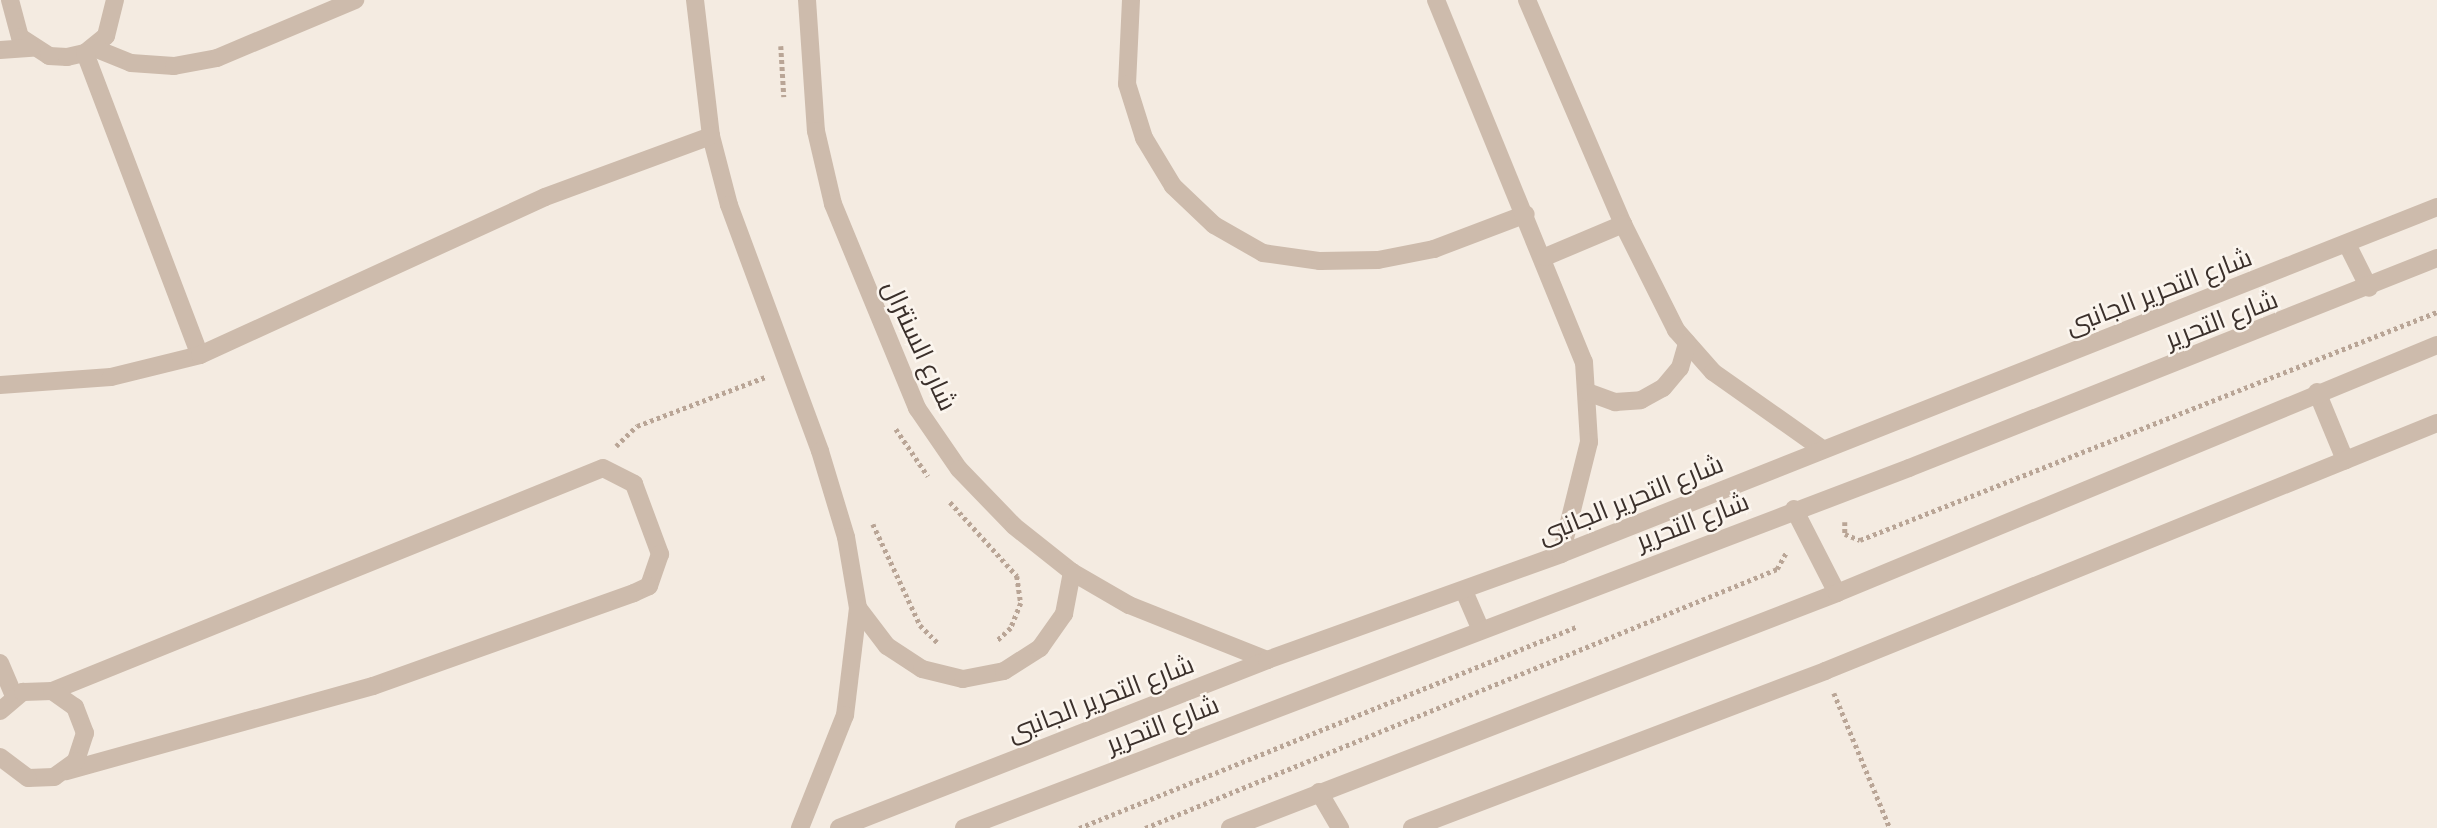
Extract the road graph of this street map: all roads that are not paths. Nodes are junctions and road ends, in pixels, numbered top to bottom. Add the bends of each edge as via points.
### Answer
1 (10, 0) edge
2 (115, 0) edge
3 (355, 0) edge
4 (695, 0) edge
5 (807, 0) edge
6 (1131, 0) edge
7 (1436, 0) edge
8 (1527, 0) edge
9 (32, 48) junction
10 (0, 50) edge
11 (89, 50) junction
12 (711, 136) junction
13 (2437, 207) edge
14 (1526, 214) junction
15 (1623, 224) junction
16 (2347, 244) junction
17 (1545, 257) junction
18 (2437, 258) edge
19 (2369, 288) junction
20 (1687, 343) junction
21 (2437, 345) edge
22 (200, 355) junction
23 (0, 385) edge
24 (2317, 392) junction
25 (1590, 393) junction
26 (2437, 423) edge
27 (1822, 449) junction
28 (2345, 460) junction
29 (1794, 509) junction
30 (1561, 554) junction
31 (1072, 572) junction
32 (1464, 591) junction
33 (1837, 593) junction
34 (859, 608) junction
35 (1480, 628) junction
36 (1267, 660) junction
37 (0, 663) edge
38 (52, 691) junction
39 (14, 696) junction
40 (0, 711) edge
41 (0, 757) edge
42 (66, 771) junction
43 (1319, 792) junction
44 (800, 828) edge
45 (839, 828) edge
46 (964, 828) edge
47 (1230, 828) edge
48 (1340, 828) edge
49 (1412, 828) edge

1 - 9 street via 13,23
2 - 11 street via 113,21
3 - 11 street via 217,58 174,66 131,63
4 - 12 street
5 - 31 street, شارع السنترال via 816,131 833,204 907,386 959,469 1014,526
6 - 14 street via 1127,84 1144,138 1173,186 1205,217 1263,253 1320,261 1378,260 1434,249
7 - 14 street
8 - 15 street
9 - 10 street
9 - 11 street via 49,56
11 - 22 street
12 - 22 street via 545,197
12 - 34 street via 846,537
13 - 16 street, شارع التحرير الجانبى
14 - 17 street
15 - 17 street
15 - 20 street
16 - 19 street
16 - 27 street, شارع التحرير الجانبى
17 - 25 street
18 - 19 street, شارع التحرير
19 - 29 street, شارع التحرير
20 - 25 street via 1679,368 1663,388 1640,400 1615,402
20 - 27 street via 1743,396
21 - 24 street
22 - 23 street via 111,377
24 - 28 street
24 - 33 street
25 - 30 street via 1589,442
26 - 28 street
27 - 30 street, شارع التحرير الجانبى
28 - 49 street via 1825,671
29 - 33 street
29 - 35 street, شارع التحرير
30 - 32 street, شارع التحرير الجانبى
31 - 34 street via 1064,614 1040,649 1004,671 963,679 922,669 887,646
31 - 36 street, شارع السنترال via 1129,605
32 - 35 street
32 - 36 street, شارع التحرير الجانبى
33 - 43 street
34 - 44 street via 845,715
35 - 46 street, شارع التحرير
36 - 45 street, شارع التحرير الجانبى
37 - 39 street
38 - 39 street
38 - 42 street via 75,707 83,726 82,748
38 - 42 street via 603,468 634,484 660,554 649,586 373,686
39 - 40 street
41 - 42 street via 28,778
43 - 47 street
43 - 48 street

